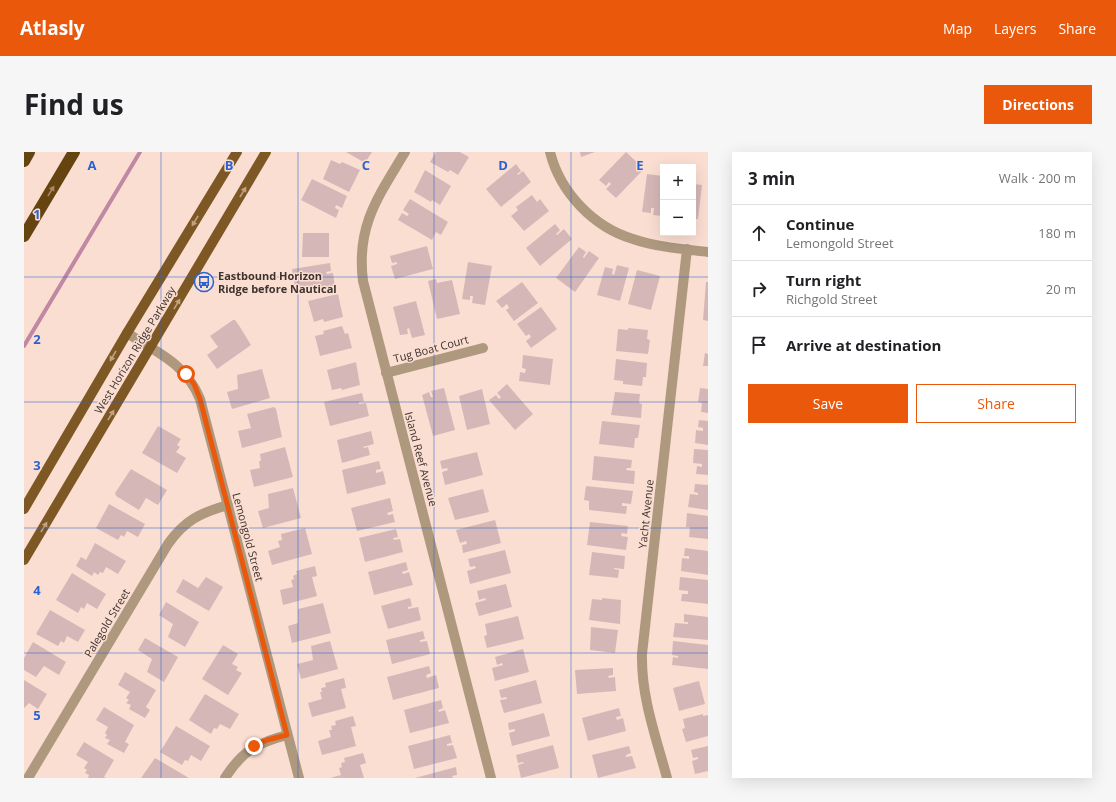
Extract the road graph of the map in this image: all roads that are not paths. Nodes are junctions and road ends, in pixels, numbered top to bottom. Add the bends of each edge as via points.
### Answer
1 (29, 152) edge
2 (74, 152) edge
3 (237, 152) edge
4 (266, 152) edge
5 (405, 152) edge
6 (550, 152) edge
7 (24, 161) edge
8 (24, 236) edge
9 (687, 249) junction
10 (708, 252) edge
11 (127, 333) junction
12 (151, 348) junction
13 (483, 348) dead end
14 (386, 373) junction
15 (228, 505) junction
16 (24, 509) edge
17 (24, 560) edge
18 (287, 735) junction
19 (28, 778) edge
20 (225, 778) edge
21 (299, 778) edge
22 (491, 778) edge
23 (667, 778) edge

1 - 7 highway
8 -> 2 highway
3 -> 11 main road, West Horizon Ridge Parkway
12 -> 4 main road, West Horizon Ridge Parkway
5 - 14 street, Island Reef Avenue via 376,201 367,223 360,262 362,281
6 - 9 street via 563,184 574,199 602,224 616,233 633,239
9 - 10 street
9 - 23 street, Yacht Avenue via 642,654 645,694
11 - 12 street, Lemongold Street
11 -> 16 main road, West Horizon Ridge Parkway
12 - 15 street, Lemongold Street via 175,363 194,384
17 -> 12 main road, West Horizon Ridge Parkway
13 - 14 street, Tug Boat Court
14 - 22 street, Island Reef Avenue
15 - 18 street, Lemongold Street
15 - 19 street, Palegold Street via 193,518 178,530
18 - 20 street via 254,746 235,763
18 - 21 street, Lemongold Street

